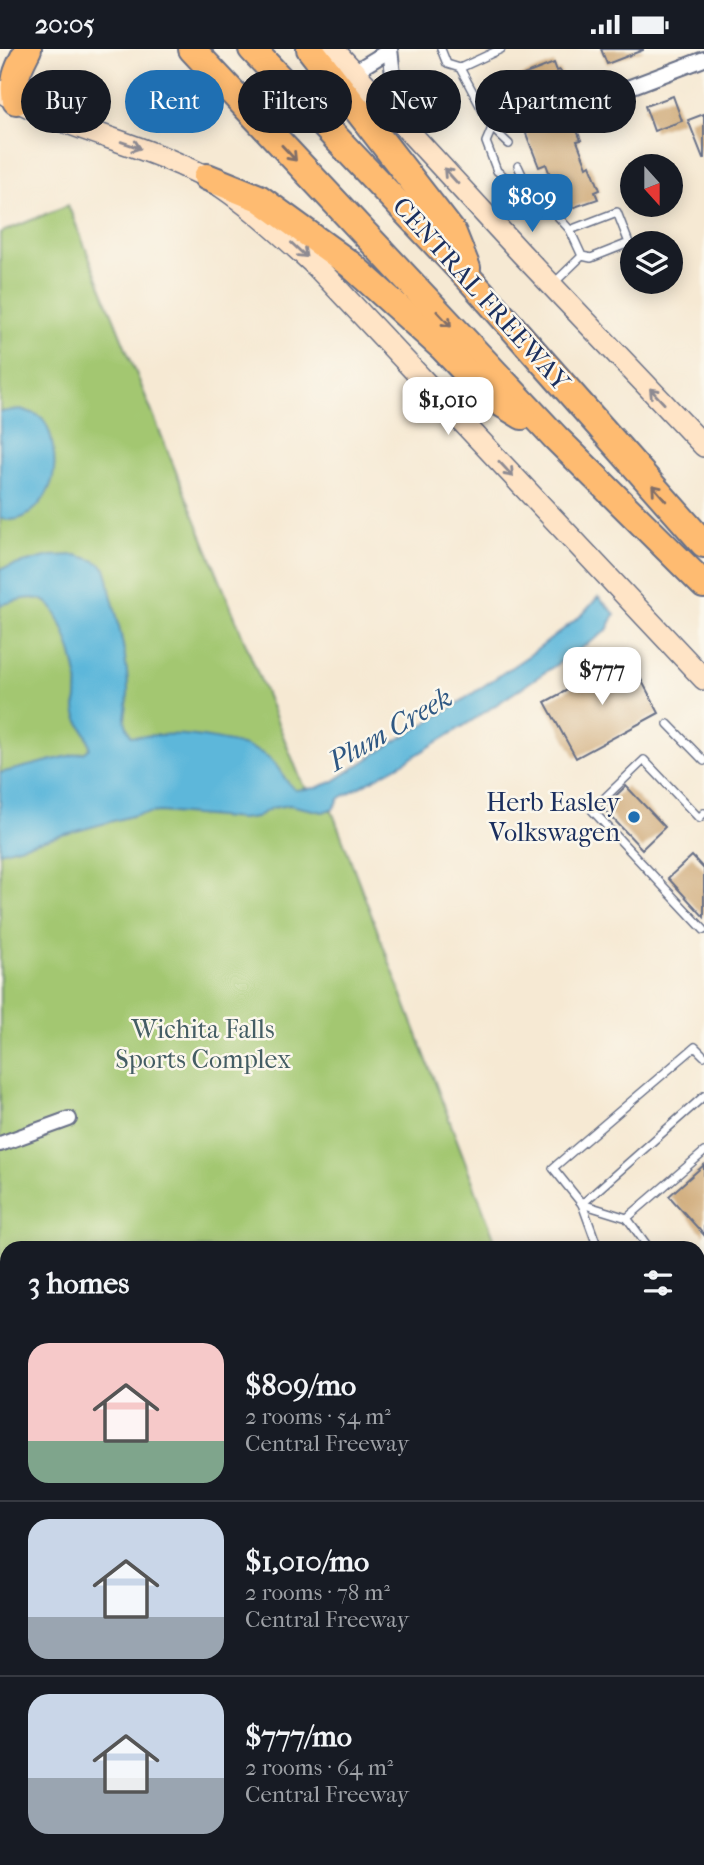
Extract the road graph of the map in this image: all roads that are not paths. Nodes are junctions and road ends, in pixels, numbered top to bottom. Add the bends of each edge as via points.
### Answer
1 (28, 49) edge
2 (192, 49) edge
3 (252, 49) edge
4 (310, 49) edge
5 (333, 49) edge
6 (390, 49) edge
7 (441, 49) edge
8 (501, 49) edge
9 (704, 59) edge
10 (460, 68) junction
11 (392, 70) edge
12 (354, 72) junction
13 (366, 85) edge
14 (636, 85) edge
15 (8, 96) edge
16 (475, 96) edge
17 (412, 133) edge
18 (490, 133) edge
19 (497, 133) edge
20 (509, 144) dead end
21 (518, 166) dead end
22 (207, 177) junction
23 (524, 179) junction
24 (570, 230) junction
25 (582, 255) junction
26 (473, 283) junction
27 (552, 285) junction
28 (556, 438) junction
29 (704, 446) edge
30 (704, 544) edge
31 (704, 585) edge
32 (704, 679) edge
33 (668, 724) dead end
34 (704, 761) edge
35 (702, 818) edge
36 (704, 930) edge
37 (704, 1056) edge
38 (704, 1096) edge
39 (69, 1119) dead end
40 (0, 1144) edge
41 (704, 1152) edge
42 (582, 1203) junction
43 (627, 1218) junction
44 (596, 1241) edge
45 (644, 1241) edge

1 - 15 highway
2 -> 28 highway, CENTRAL FREEWAY
3 - 26 highway, CENTRAL FREEWAY
4 - 26 highway via 453,233
5 - 12 main road
6 - 11 street
6 - 12 street
7 - 10 lane via 447,64
8 - 10 lane
9 - 14 street
10 - 16 lane
12 - 13 main road
15 -> 22 main road
27 -> 17 main road
18 - 23 lane via 486,142 497,171 509,180
19 - 20 lane
21 - 23 lane
22 - 28 highway via 259,198 351,265 489,395
22 -> 32 main road via 270,224 316,267
23 - 24 lane
24 - 25 lane
24 - 25 lane via 617,212 629,243 591,258
25 - 27 lane
30 -> 26 highway, CENTRAL FREEWAY
29 -> 27 main road
28 - 31 highway, CENTRAL FREEWAY
33 - 34 lane
35 - 36 lane via 644,760 592,810
37 - 42 lane via 695,1047 553,1168
38 - 42 lane
39 - 40 street
41 - 43 lane
42 - 43 lane
42 - 44 lane
43 - 45 lane

